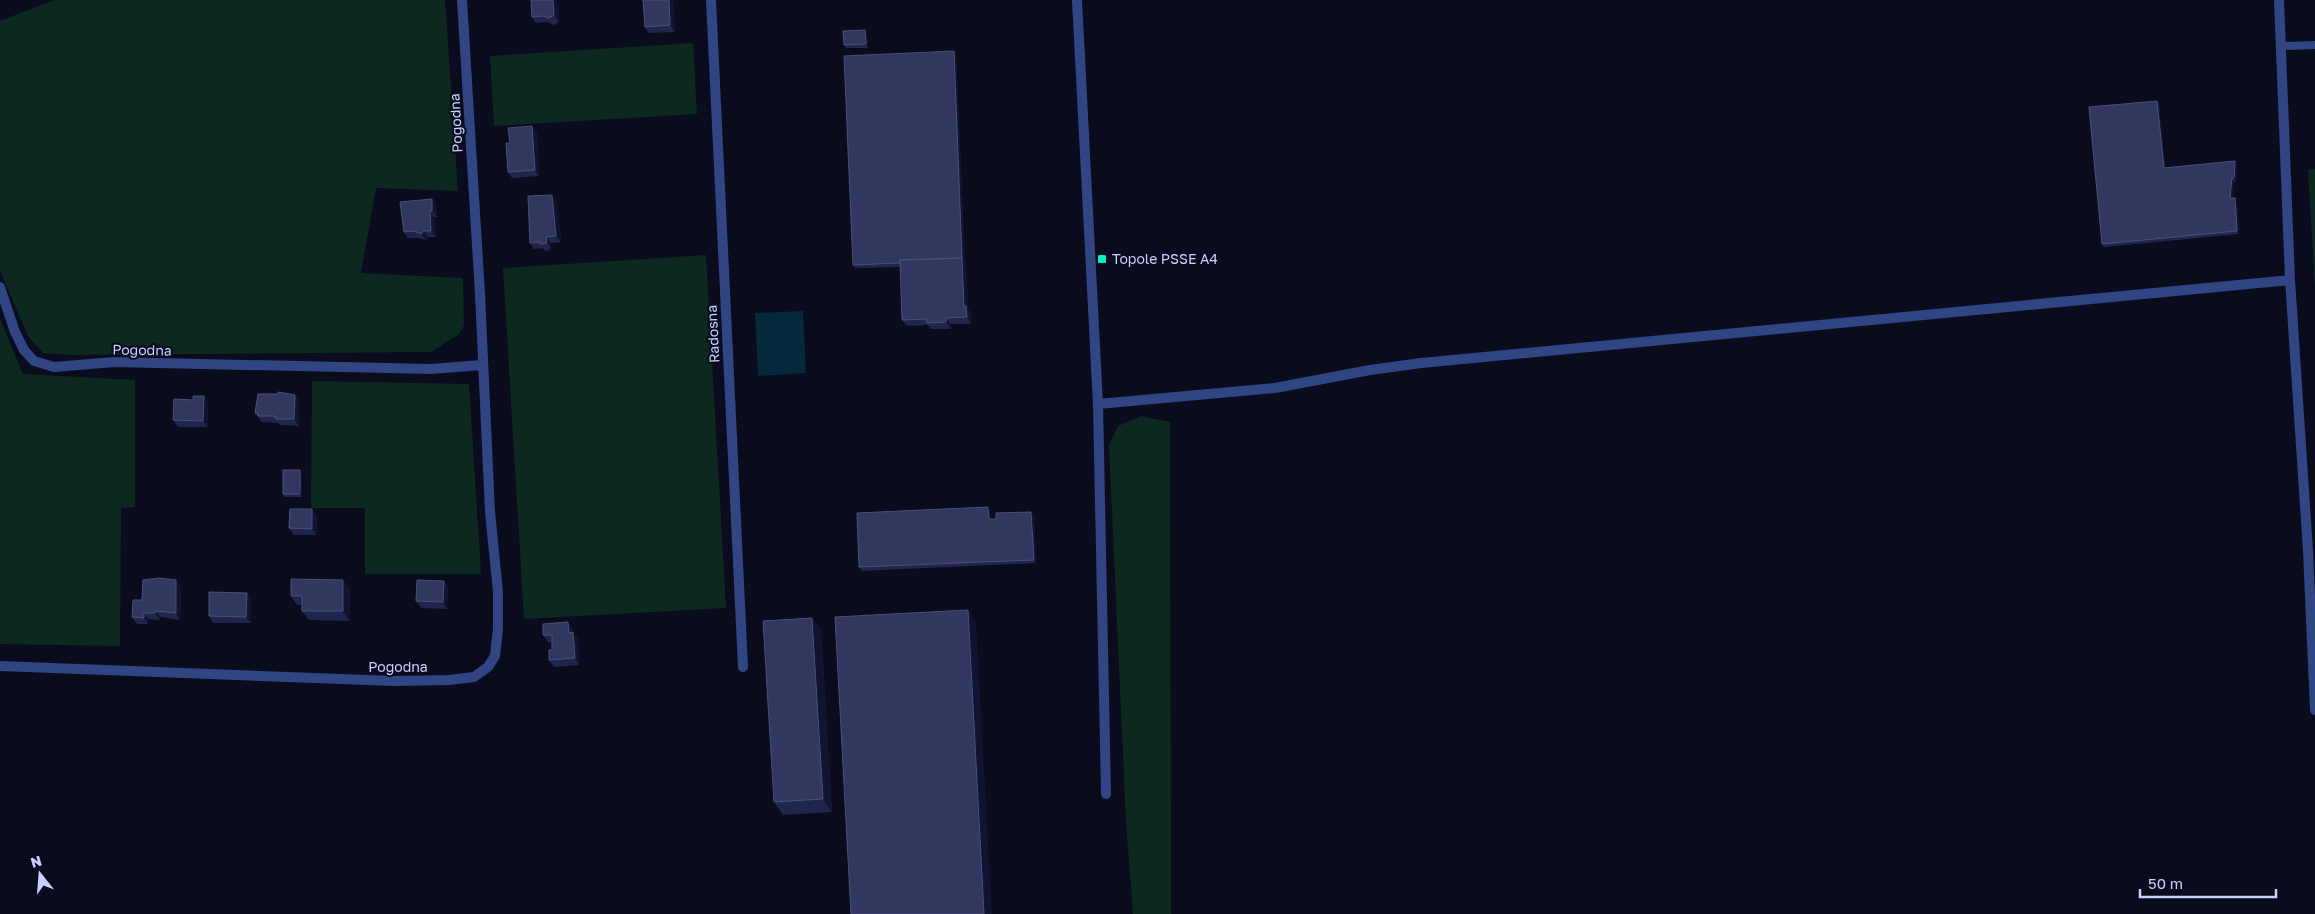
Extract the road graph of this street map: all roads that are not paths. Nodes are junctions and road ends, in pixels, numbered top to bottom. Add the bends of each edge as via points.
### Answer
1 (462, 0) edge
2 (711, 0) edge
3 (1077, 0) edge
4 (2279, 0) edge
5 (2315, 45) edge
6 (2282, 46) junction
7 (2290, 280) junction
8 (0, 287) edge
9 (482, 365) junction
10 (1098, 404) junction
11 (0, 666) edge
12 (744, 667) dead end
13 (2315, 710) edge
14 (1106, 794) dead end

1 - 9 street, Pogodna
2 - 12 street, Radosna
3 - 10 street
4 - 6 street
5 - 6 lane
6 - 7 street
7 - 10 street via 1421,363 1275,388
7 - 13 street
8 - 9 street, Pogodna via 24,350 34,361 54,367 114,362 431,369
9 - 11 street, Pogodna via 498,629 495,656 488,667 474,677 394,681
10 - 14 street

